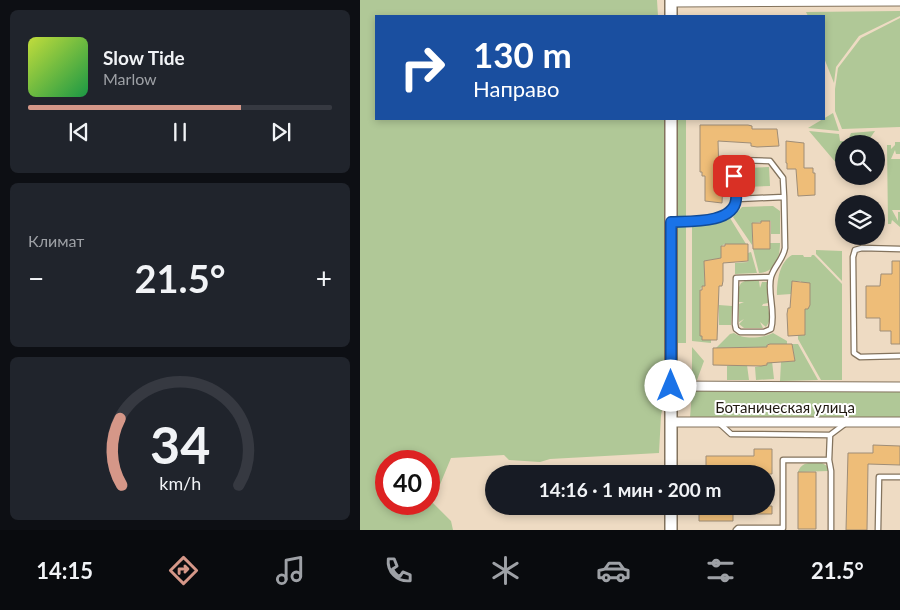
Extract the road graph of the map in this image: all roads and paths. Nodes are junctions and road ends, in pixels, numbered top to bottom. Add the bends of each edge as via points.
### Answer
1 (671, 1) edge
2 (900, 1) edge
3 (671, 15) edge
4 (671, 120) edge
5 (784, 197) junction
6 (737, 199) junction
7 (671, 222) junction
8 (900, 249) edge
9 (771, 277) junction
10 (900, 356) edge
11 (671, 386) junction
12 (900, 387) edge
13 (671, 422) junction
14 (718, 422) junction
15 (846, 422) junction
16 (900, 422) edge
17 (830, 435) junction
18 (829, 460) junction
19 (671, 465) edge
20 (900, 477) edge
21 (671, 515) edge
22 (783, 529) edge
23 (671, 530) edge
24 (736, 530) edge
25 (830, 530) edge
26 (878, 530) edge

1 - 2 street
1 - 3 street
4 - 7 street
5 - 6 lane
5 - 6 lane via 783,178 770,161 738,160 733,165
5 - 9 lane via 784,257
6 - 7 lane via 728,214 719,218
7 - 11 street
8 - 10 lane via 855,250 853,267 854,353 860,356
9 - 9 lane via 736,278 735,324 740,332 771,329
11 - 12 street, Ботаническая улица
11 - 13 street
13 - 14 street, Ботаническая улица
13 - 19 street
14 - 15 street, Ботаническая улица
14 - 17 lane via 731,434
15 - 16 street, Ботаническая улица
15 - 17 lane
17 - 18 lane
18 - 22 lane via 783,460
18 - 25 lane
20 - 26 lane via 880,477
21 - 23 street
22 - 24 lane

